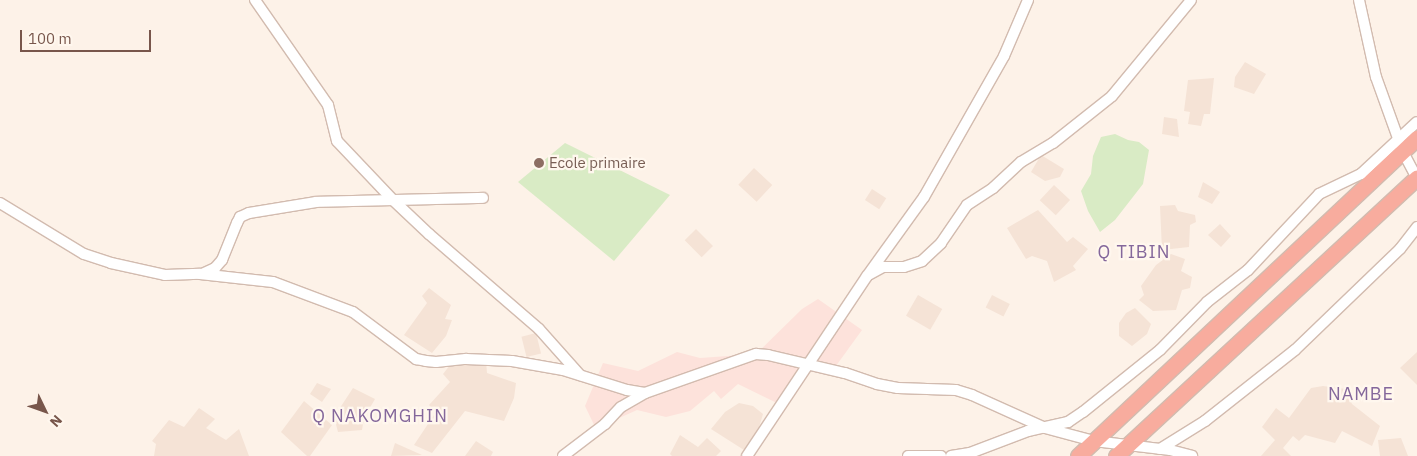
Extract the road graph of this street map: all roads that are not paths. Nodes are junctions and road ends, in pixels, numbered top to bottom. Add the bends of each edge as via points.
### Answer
1 (255, 0) edge
2 (1028, 0) edge
3 (1191, 0) edge
4 (1359, 0) edge
5 (1417, 122) edge
6 (1417, 138) edge
7 (1401, 146) junction
8 (1417, 177) edge
9 (483, 198) dead end
10 (393, 200) junction
11 (0, 203) edge
12 (1417, 227) edge
13 (200, 274) junction
14 (867, 276) junction
15 (808, 364) junction
16 (580, 376) junction
17 (645, 393) junction
18 (1045, 428) junction
19 (1094, 441) junction
20 (1128, 445) junction
21 (1160, 449) junction
22 (968, 454) edge
23 (563, 456) edge
24 (747, 456) edge
25 (908, 456) edge
26 (940, 456) edge
27 (951, 456) edge
28 (1078, 456) edge
29 (1116, 456) edge
30 (1192, 456) edge

1 - 10 street via 328,105 337,141
2 - 14 street via 1004,56 952,150 924,197
3 - 14 street via 1112,96 1053,144 1021,162 993,188 967,205 941,243 922,261 904,267 883,267
4 - 7 street via 1376,76
5 - 7 street
6 - 7 highway
7 - 8 street
7 - 18 street via 1361,174 1319,194 1248,270 1207,302 1160,350 1083,412 1068,422
7 - 19 highway
8 - 20 highway
9 - 10 street
10 - 13 street via 316,202 249,212 240,217 222,260 215,268
10 - 16 street via 539,330
11 - 13 street via 84,254 165,275
12 - 21 street via 1400,248 1295,350 1205,422
13 - 16 street via 272,282 353,312 416,358 436,362 466,359 512,361
14 - 15 street
15 - 17 street via 756,354
15 - 18 street via 898,388 956,390
15 - 24 street
16 - 17 street
17 - 23 street via 621,407 606,424
18 - 19 street
18 - 22 street via 1028,431
19 - 20 street
19 - 28 highway
20 - 21 street
20 - 29 highway
21 - 30 street
22 - 27 street
25 - 26 street

